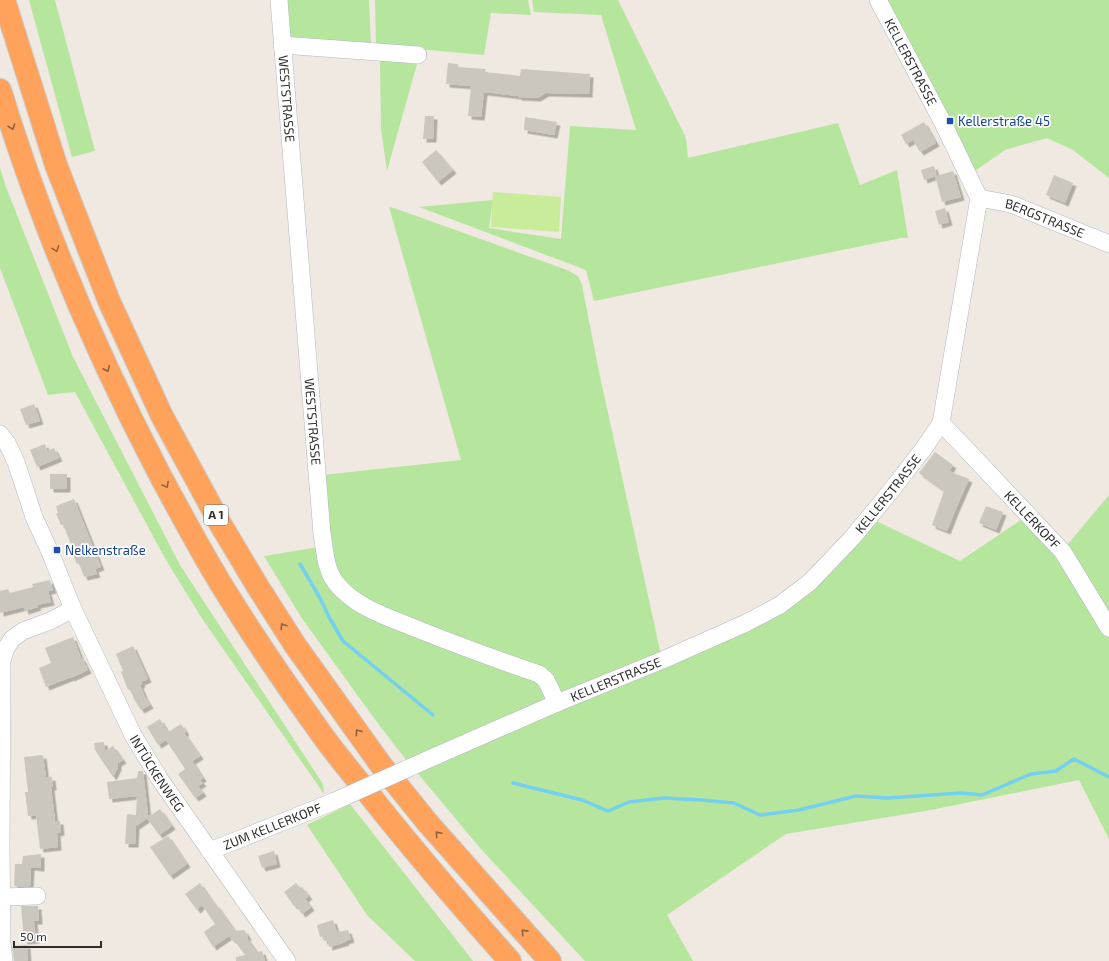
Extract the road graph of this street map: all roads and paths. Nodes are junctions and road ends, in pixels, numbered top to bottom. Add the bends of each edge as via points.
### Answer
1 (4, 0) edge
2 (279, 0) edge
3 (878, 0) edge
4 (282, 45) junction
5 (418, 55) dead end
6 (0, 90) edge
7 (979, 198) junction
8 (1109, 244) edge
9 (940, 423) junction
10 (0, 434) edge
11 (73, 609) junction
12 (1109, 628) edge
13 (557, 703) junction
14 (335, 801) joint
15 (210, 852) junction
16 (37, 896) dead end
17 (2, 897) junction
18 (4, 961) edge
19 (287, 961) edge
20 (510, 961) edge
21 (550, 961) edge

21 -> 1 highway, A 1 via 427,822 382,765 295,645 221,525 162,416 109,301 56,165
2 - 4 street, WESTSTRASSE
3 - 7 street, KELLERSTRASSE via 943,123
4 - 5 street
4 - 13 street, WESTSTRASSE via 322,534 329,573 343,590 365,608 539,674 546,680
6 -> 20 highway, A 1 via 30,182 68,280 106,366 192,534 228,596 319,731 406,841
7 - 8 street, BERGSTRASSE via 1011,204
7 - 9 street, KELLERSTRASSE
9 - 12 street, KELLERKOPF via 1062,552
9 - 13 street, KELLERSTRASSE via 924,448 852,538 810,582 780,604 746,623 665,659
10 - 11 street, INTÜCKENWEG via 16,462 34,517
11 - 15 street, INTÜCKENWEG via 133,735
11 - 17 street via 23,631 12,639 2,661
13 - 14 street, KELLERSTRASSE, bridge
14 - 15 street, ZUM KELLERKOPF
15 - 19 street, INTÜCKENWEG
16 - 17 street
17 - 18 street

